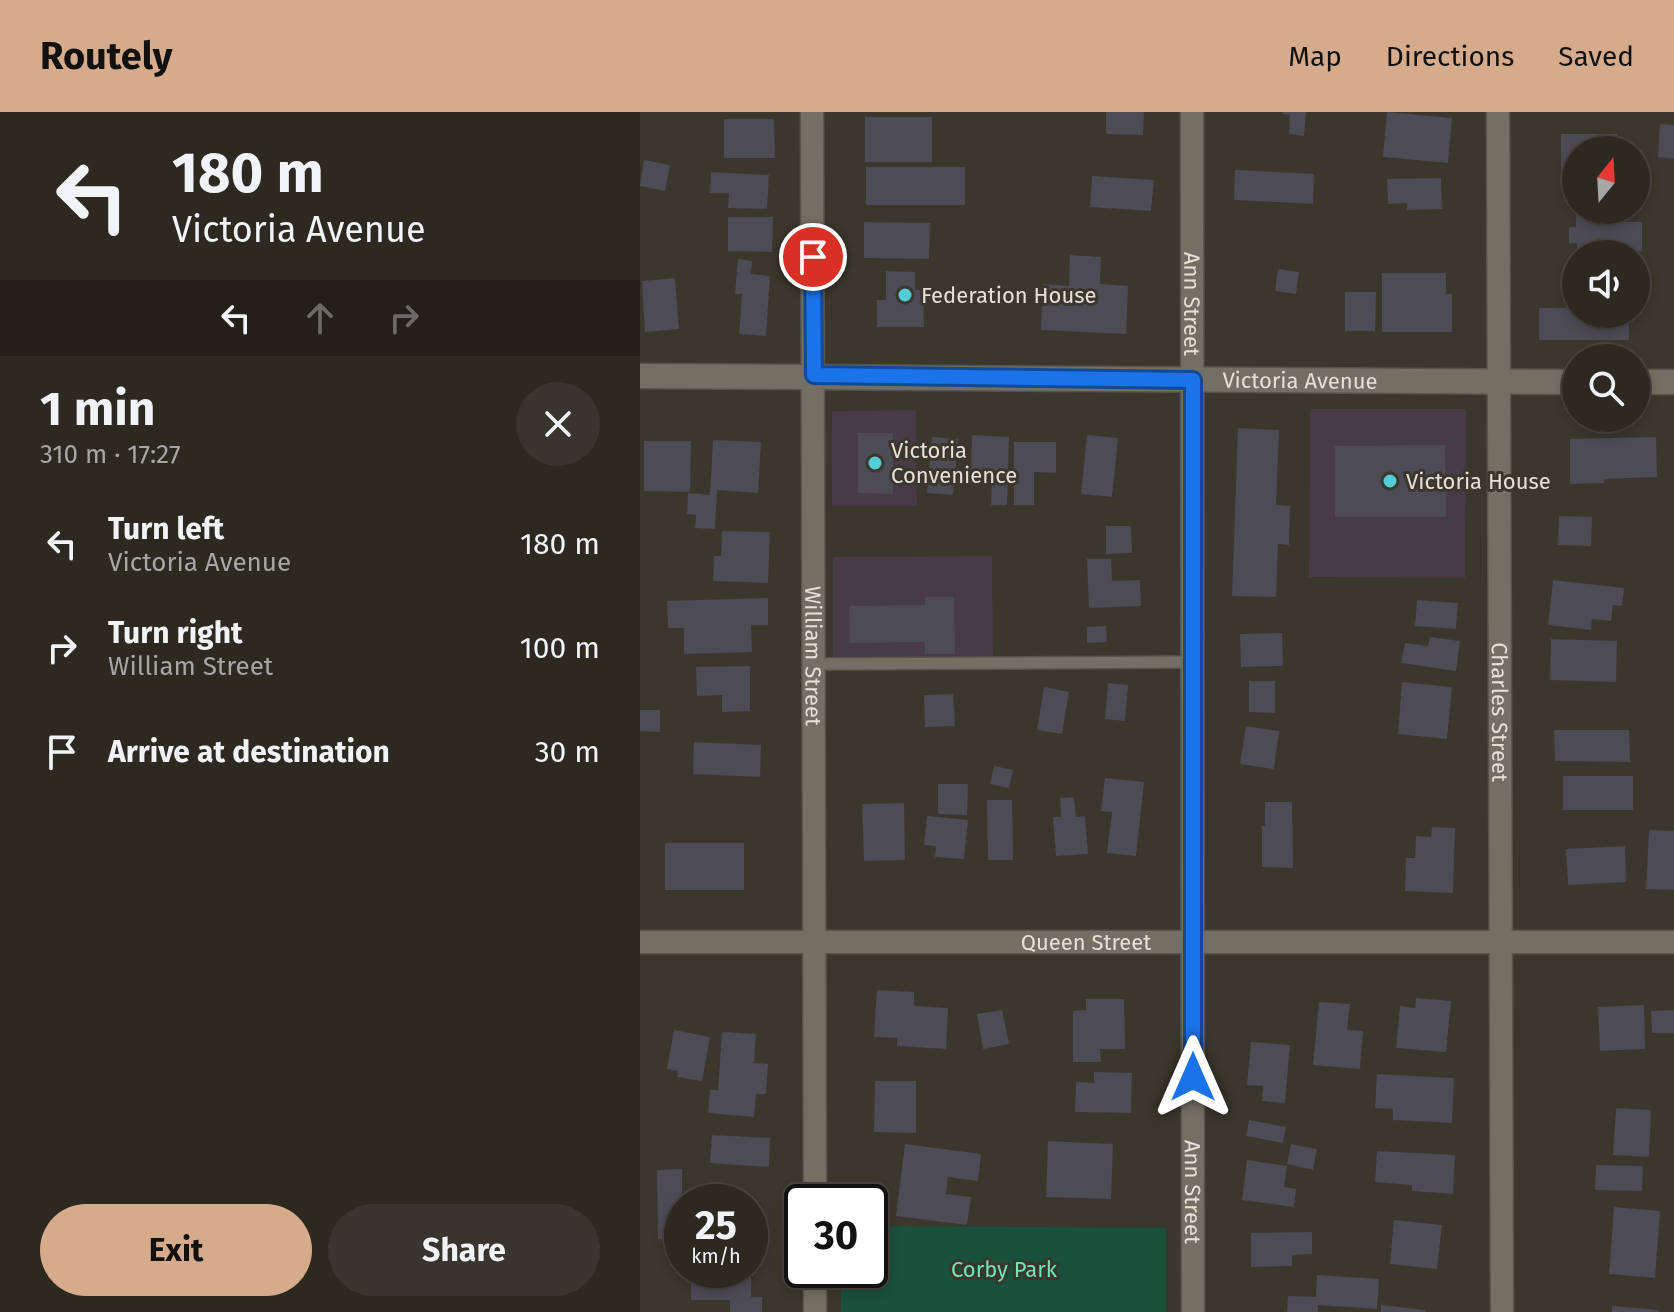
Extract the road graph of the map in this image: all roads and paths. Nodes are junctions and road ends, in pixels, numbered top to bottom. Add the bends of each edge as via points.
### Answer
1 (812, 112) edge
2 (1192, 112) edge
3 (1498, 112) edge
4 (814, 375) junction
5 (640, 376) edge
6 (1193, 380) junction
7 (1499, 382) junction
8 (1562, 382) edge
9 (1650, 382) edge
10 (1674, 382) edge
11 (1193, 662) junction
12 (814, 664) junction
13 (640, 942) edge
14 (1193, 942) junction
15 (1500, 942) junction
16 (1674, 942) edge
17 (814, 943) junction
18 (815, 1184) edge
19 (815, 1288) edge
20 (815, 1312) edge
21 (1193, 1312) edge
22 (1502, 1312) edge

1 - 4 street, William Street
2 - 6 street, Ann Street
3 - 7 street, Charles Street
4 - 5 street, Victoria Avenue
4 - 6 street, Victoria Avenue
4 - 12 street, William Street
6 - 7 street, Victoria Avenue
6 - 11 street, Ann Street
7 - 8 street, Victoria Avenue
7 - 15 street, Charles Street
9 - 10 street
11 - 12 lane
11 - 14 street, Ann Street
12 - 17 street, William Street
13 - 17 street, Queen Street
14 - 15 street, Queen Street
14 - 17 street, Queen Street
14 - 21 street, Ann Street
15 - 16 street, Queen Street
15 - 22 street, Charles Street
17 - 18 street, William Street
19 - 20 street

